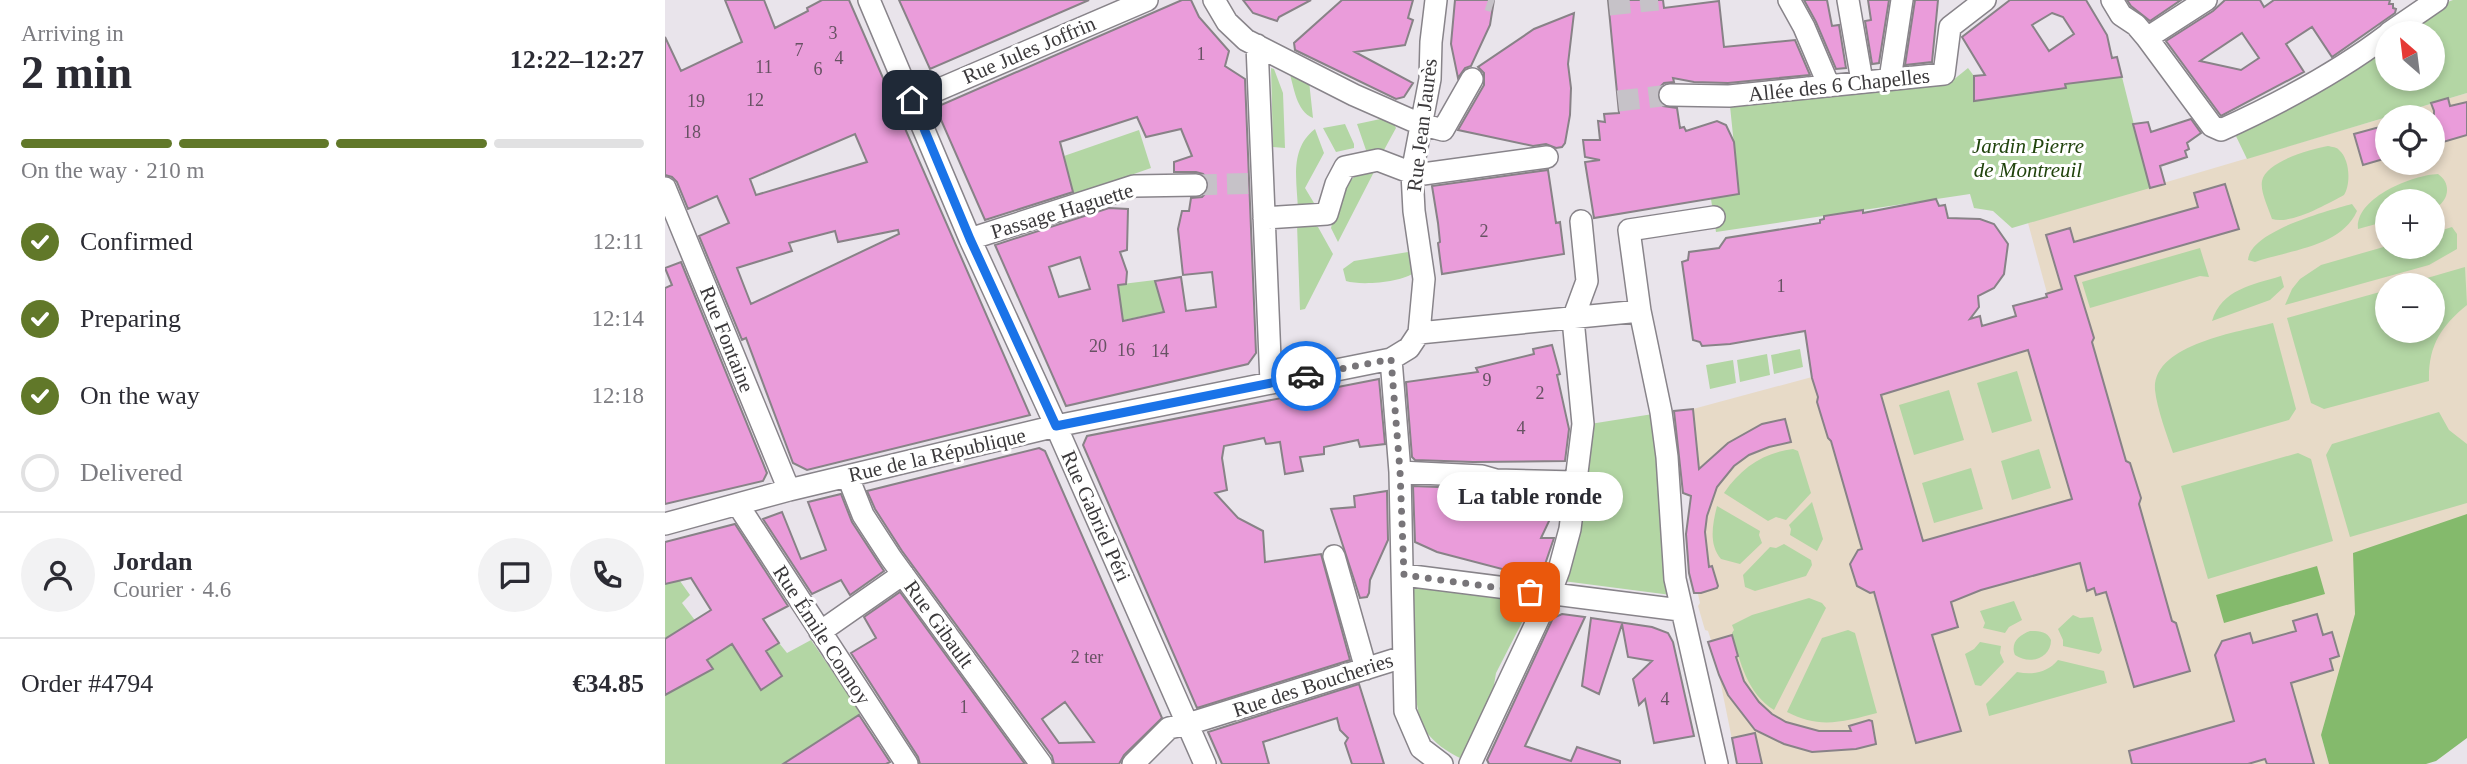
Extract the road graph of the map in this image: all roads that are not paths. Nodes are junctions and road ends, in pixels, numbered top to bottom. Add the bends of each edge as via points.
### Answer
1 (869, 0) edge
2 (1147, 0) edge
3 (1214, 0) edge
4 (1436, 0) edge
5 (1789, 0) edge
6 (1849, 0) edge
7 (1902, 0) edge
8 (1985, 0) edge
9 (2112, 0) edge
10 (2206, 0) edge
11 (2426, 2) edge
12 (2403, 21) edge
13 (2147, 38) junction
14 (2375, 43) edge
15 (1257, 45) junction
16 (1472, 79) dead end
17 (1890, 79) junction
18 (1862, 81) junction
19 (1829, 86) junction
20 (1670, 95) tunnel mouth
21 (912, 100) junction
22 (1420, 124) junction
23 (1547, 157) dead end
24 (1412, 173) junction
25 (1196, 185) tunnel mouth
26 (665, 188) edge
27 (1264, 218) junction
28 (1714, 218) dead end
29 (1581, 221) dead end
30 (970, 239) junction
31 (1640, 311) junction
32 (1573, 319) junction
33 (1419, 332) junction
34 (1391, 359) junction
35 (1271, 383) junction
36 (1056, 426) junction
37 (1400, 471) junction
38 (848, 477) junction
39 (1576, 482) junction
40 (789, 490) junction
41 (738, 505) junction
42 (665, 524) edge
43 (1334, 556) dead end
44 (903, 574) junction
45 (1404, 575) junction
46 (1550, 594) junction
47 (1680, 610) junction
48 (820, 632) junction
49 (1403, 657) junction
50 (1366, 669) junction
51 (1188, 724) junction
52 (907, 764) edge
53 (1041, 764) edge
54 (1133, 764) edge
55 (1205, 764) edge
56 (1442, 764) edge
57 (1470, 764) edge
58 (1717, 764) edge

1 - 21 street, Rue Gabriel Péri
2 - 21 street, Rue Jules Joffrin
3 - 15 street via 1227,22
4 - 22 street, Rue Jean Jaurès via 1430,79
5 - 19 street
6 - 18 street
7 - 17 street
8 - 17 street, Allée des 6 Chapelles via 1949,27 1944,74
9 - 13 street via 2121,15
10 - 13 street
11 - 12 street
13 - 14 street via 2212,126 2221,130 2330,73
15 - 22 street
15 - 27 street
16 - 22 street via 1443,130
17 - 18 street, Allée des 6 Chapelles
18 - 19 street, Allée des 6 Chapelles
19 - 20 street, Allée des 6 Chapelles via 1729,96
21 - 30 street, Rue Gabriel Péri
22 - 24 street, Rue Jean Jaurès
23 - 24 street
24 - 27 street via 1378,160 1345,167 1327,214
24 - 33 street, Rue Jean Jaurès via 1424,279
25 - 30 street, Passage Haguette via 1134,186
26 - 40 street, Rue Fontaine
27 - 35 street
28 - 31 street via 1629,230
29 - 32 street via 1587,281
30 - 36 street, Rue Gabriel Péri
31 - 32 street
31 - 47 street via 1661,412
32 - 33 street
32 - 39 street via 1583,424
33 - 34 street via 1409,348
34 - 35 street, Rue de la République
34 - 37 street
35 - 36 street, Rue de la République
36 - 38 street, Rue de la République
36 - 51 street, Rue Gabriel Péri
37 - 39 street
37 - 45 street
38 - 40 street, Rue de la République
38 - 44 street, Rue Gibault via 863,515
39 - 46 street via 1570,529
40 - 41 street, Rue de la République
41 - 42 street, Rue de la République
41 - 48 street, Rue Émile Connoy
43 - 50 street
44 - 48 street
44 - 53 street, Rue Gibault
45 - 46 street
45 - 49 street
46 - 47 street
46 - 57 street
47 - 58 street
48 - 52 street, Rue Émile Connoy
49 - 50 street, Rue des Boucheries
49 - 56 street, Rue des Boucheries via 1405,711 1412,731 1421,748
50 - 51 street, Rue des Boucheries
51 - 54 street, Rue des Boucheries via 1169,728
51 - 55 street, Rue Gabriel Péri

